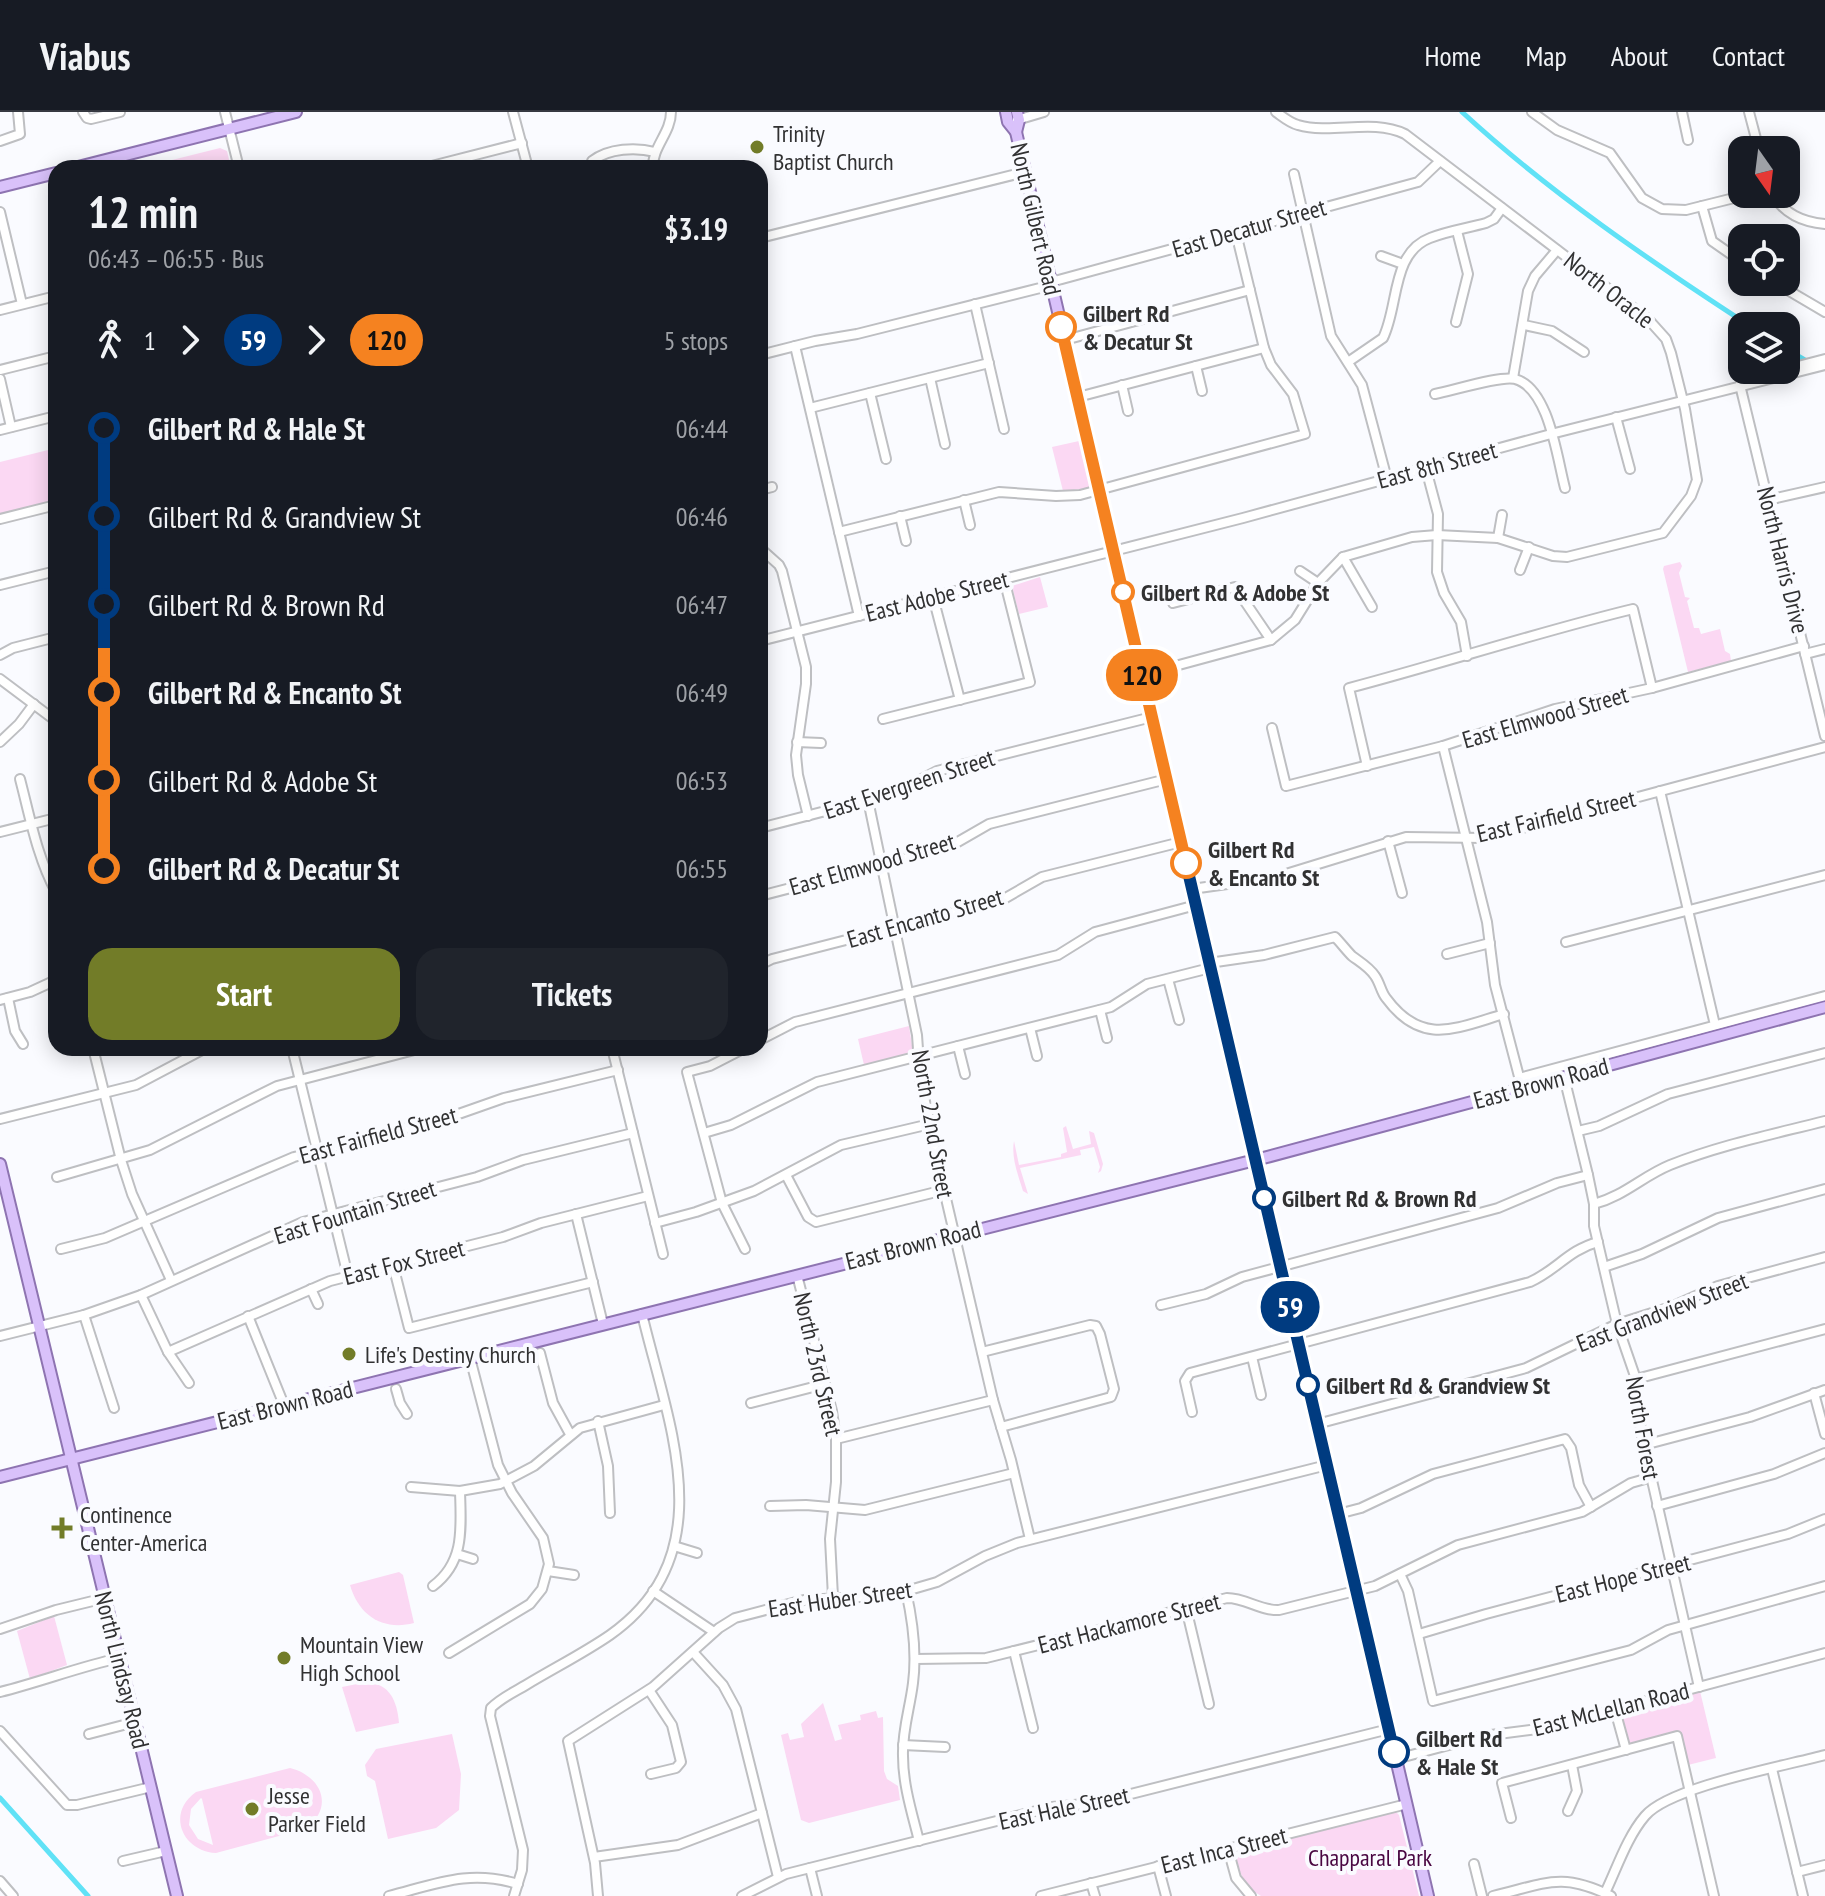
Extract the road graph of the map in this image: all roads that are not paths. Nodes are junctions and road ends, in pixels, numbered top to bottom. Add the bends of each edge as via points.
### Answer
1 (18, 112) edge
2 (120, 112) edge
3 (225, 112) edge
4 (296, 112) edge
5 (513, 112) edge
6 (1044, 112) edge
7 (1276, 112) edge
8 (1532, 112) edge
9 (1682, 112) edge
10 (1749, 112) edge
11 (85, 115) edge
12 (1012, 116) edge
13 (673, 118) edge
14 (230, 129) junction
15 (1755, 136) edge
16 (1688, 140) dead end
17 (0, 141) edge
18 (522, 143) junction
19 (1616, 143) dead end
20 (655, 152) junction
21 (1610, 153) junction
22 (124, 160) edge
23 (237, 160) edge
24 (455, 160) edge
25 (526, 160) edge
26 (593, 160) edge
27 (654, 160) edge
28 (1440, 161) junction
29 (1025, 172) junction
30 (1294, 174) dead end
31 (48, 175) edge
32 (0, 187) edge
33 (1728, 200) edge
34 (1702, 206) junction
35 (1502, 208) junction
36 (1783, 208) edge
37 (0, 212) edge
38 (1303, 213) junction
39 (1825, 224) edge
40 (1457, 231) junction
41 (1236, 233) junction
42 (768, 236) edge
43 (1557, 250) junction
44 (1728, 252) edge
45 (1381, 256) dead end
46 (1403, 264) junction
47 (1051, 284) junction
48 (1250, 290) junction
49 (1800, 296) edge
50 (48, 298) edge
51 (22, 304) junction
52 (975, 304) junction
53 (1824, 309) edge
54 (0, 310) edge
55 (1456, 322) dead end
56 (1524, 325) junction
57 (1065, 340) junction
58 (795, 346) junction
59 (1264, 348) junction
60 (1584, 352) dead end
61 (768, 353) edge
62 (48, 358) edge
63 (1348, 362) junction
64 (1822, 362) edge
65 (989, 363) junction
66 (1196, 366) junction
67 (1804, 367) junction
68 (1800, 368) edge
69 (1800, 368) edge
70 (0, 370) edge
71 (930, 378) junction
72 (1513, 378) junction
73 (0, 379) edge
74 (1743, 384) edge
75 (1122, 385) junction
76 (1740, 385) junction
77 (1202, 391) dead end
78 (870, 393) junction
79 (1435, 394) dead end
80 (1078, 397) junction
81 (1683, 400) junction
82 (810, 408) junction
83 (1128, 411) dead end
84 (1616, 417) junction
85 (48, 418) edge
86 (11, 427) junction
87 (1004, 429) dead end
88 (0, 430) edge
89 (1551, 434) junction
90 (945, 444) dead end
91 (886, 459) dead end
92 (1426, 469) junction
93 (1630, 469) dead end
94 (1387, 479) junction
95 (772, 487) dead end
96 (1825, 487) edge
97 (768, 488) edge
98 (1565, 488) dead end
99 (1100, 490) junction
100 (964, 500) junction
101 (1768, 500) junction
102 (48, 507) edge
103 (1502, 515) dead end
104 (900, 516) junction
105 (0, 519) edge
106 (970, 525) dead end
107 (839, 532) junction
108 (1437, 535) junction
109 (1498, 538) junction
110 (906, 541) dead end
111 (1529, 547) junction
112 (1114, 552) junction
113 (768, 555) edge
114 (1343, 557) junction
115 (1520, 570) dead end
116 (1300, 571) dead end
117 (48, 573) edge
118 (1004, 579) junction
119 (1318, 583) junction
120 (0, 585) edge
121 (933, 597) junction
122 (1173, 603) dead end
123 (1372, 607) dead end
124 (859, 616) junction
125 (1295, 620) junction
126 (1304, 627) dead end
127 (797, 631) junction
128 (48, 639) edge
129 (768, 639) edge
130 (1271, 640) junction
131 (1825, 649) edge
132 (1804, 650) junction
133 (0, 655) edge
134 (1467, 656) junction
135 (1142, 675) junction
136 (0, 679) edge
137 (1652, 688) junction
138 (960, 700) junction
139 (34, 704) junction
140 (48, 715) edge
141 (1152, 717) junction
142 (883, 719) dead end
143 (1272, 728) dead end
144 (1825, 736) edge
145 (0, 742) edge
146 (797, 742) junction
147 (821, 743) dead end
148 (1443, 746) junction
149 (1825, 747) edge
150 (1367, 766) junction
151 (20, 779) dead end
152 (1167, 779) junction
153 (1660, 791) junction
154 (868, 800) junction
155 (808, 816) junction
156 (48, 820) edge
157 (32, 824) junction
158 (768, 826) edge
159 (0, 832) edge
160 (1464, 838) junction
161 (1388, 841) junction
162 (1181, 842) junction
163 (882, 864) junction
164 (1825, 875) edge
165 (48, 877) edge
166 (1192, 889) junction
167 (1402, 893) dead end
168 (768, 894) edge
169 (1196, 905) junction
170 (1688, 910) junction
171 (895, 927) junction
172 (1566, 942) dead end
173 (1490, 943) junction
174 (1447, 954) dead end
175 (768, 961) edge
176 (1210, 965) junction
177 (1168, 979) junction
178 (48, 984) edge
179 (908, 993) junction
180 (1825, 996) edge
181 (4, 999) edge
182 (1825, 1007) edge
183 (1100, 1010) junction
184 (1504, 1014) junction
185 (1179, 1020) dead end
186 (1715, 1025) junction
187 (1030, 1028) junction
188 (768, 1036) edge
189 (1107, 1038) dead end
190 (23, 1044) dead end
191 (958, 1046) junction
192 (1825, 1053) edge
193 (95, 1056) edge
194 (191, 1056) edge
195 (294, 1056) edge
196 (391, 1056) edge
197 (614, 1056) edge
198 (729, 1056) edge
199 (919, 1056) junction
200 (1037, 1056) dead end
201 (618, 1070) junction
202 (965, 1074) dead end
203 (1564, 1077) junction
204 (300, 1079) junction
205 (1520, 1083) junction
206 (104, 1095) junction
207 (0, 1119) edge
208 (1825, 1121) edge
209 (930, 1124) junction
210 (1578, 1131) junction
211 (633, 1133) junction
212 (704, 1133) junction
213 (317, 1150) junction
214 (121, 1160) junction
215 (1255, 1160) junction
216 (0, 1164) edge
217 (786, 1175) junction
218 (1588, 1175) junction
219 (57, 1177) dead end
220 (1825, 1189) edge
221 (944, 1190) junction
222 (648, 1196) junction
223 (722, 1203) junction
224 (1594, 1204) junction
225 (333, 1213) junction
226 (576, 1214) junction
227 (145, 1221) junction
228 (655, 1223) junction
229 (954, 1235) junction
230 (1598, 1242) junction
231 (61, 1249) dead end
232 (745, 1249) dead end
233 (663, 1254) dead end
234 (1825, 1257) edge
235 (393, 1265) junction
236 (1281, 1267) junction
237 (1604, 1267) junction
238 (797, 1275) junction
239 (348, 1276) junction
240 (171, 1280) junction
241 (593, 1282) junction
242 (311, 1289) junction
243 (141, 1295) junction
244 (318, 1304) dead end
245 (1161, 1305) dead end
246 (642, 1314) junction
247 (84, 1315) junction
248 (248, 1316) junction
249 (603, 1324) junction
250 (1617, 1324) junction
251 (39, 1326) junction
252 (1825, 1329) edge
253 (0, 1336) edge
254 (1299, 1346) junction
255 (168, 1352) junction
256 (982, 1352) junction
257 (540, 1353) dead end
258 (1252, 1357) junction
259 (470, 1358) junction
260 (1636, 1379) junction
261 (189, 1383) dead end
262 (825, 1384) junction
263 (396, 1389) dead end
264 (1825, 1390) edge
265 (1814, 1393) junction
266 (1261, 1395) dead end
267 (993, 1400) junction
268 (751, 1403) dead end
269 (284, 1405) junction
270 (664, 1405) junction
271 (114, 1408) dead end
272 (1192, 1412) dead end
273 (407, 1414) dead end
274 (598, 1421) junction
275 (1317, 1424) junction
276 (1001, 1427) junction
277 (570, 1434) junction
278 (1825, 1434) edge
279 (836, 1439) junction
280 (1644, 1445) junction
281 (1825, 1453) edge
282 (71, 1459) junction
283 (1327, 1465) junction
284 (1014, 1473) junction
285 (0, 1477) edge
286 (1652, 1477) junction
287 (505, 1482) junction
288 (411, 1487) dead end
289 (460, 1491) junction
290 (770, 1506) dead end
291 (1657, 1506) junction
292 (1591, 1507) junction
293 (833, 1508) junction
294 (610, 1513) dead end
295 (1338, 1514) junction
296 (1825, 1519) edge
297 (1030, 1539) junction
298 (674, 1546) junction
299 (697, 1553) dead end
300 (457, 1554) junction
301 (473, 1559) dead end
302 (1671, 1566) junction
303 (548, 1571) junction
304 (1400, 1574) junction
305 (574, 1575) dead end
306 (433, 1586) dead end
307 (1825, 1586) edge
308 (653, 1591) junction
309 (906, 1591) junction
310 (1357, 1591) junction
311 (833, 1597) junction
312 (105, 1598) junction
313 (1186, 1608) junction
314 (1684, 1625) junction
315 (0, 1629) edge
316 (714, 1632) junction
317 (1419, 1634) junction
318 (1014, 1651) junction
319 (693, 1652) junction
320 (449, 1653) dead end
321 (1825, 1653) edge
322 (119, 1658) junction
323 (915, 1659) junction
324 (1699, 1687) junction
325 (649, 1690) junction
326 (0, 1692) edge
327 (1209, 1704) dead end
328 (1615, 1710) junction
329 (135, 1722) junction
330 (1033, 1728) dead end
331 (1389, 1729) junction
332 (0, 1731) edge
333 (89, 1734) dead end
334 (903, 1745) junction
335 (945, 1747) dead end
336 (1626, 1750) junction
337 (1825, 1755) edge
338 (1396, 1759) junction
339 (1572, 1765) junction
340 (1772, 1769) junction
341 (651, 1774) dead end
342 (151, 1787) junction
343 (1691, 1790) junction
344 (1407, 1804) junction
345 (1568, 1811) dead end
346 (762, 1813) junction
347 (1511, 1818) dead end
348 (919, 1841) junction
349 (1228, 1849) junction
350 (166, 1851) junction
351 (594, 1857) junction
352 (123, 1861) dead end
353 (1474, 1864) dead end
354 (1825, 1865) edge
355 (1158, 1866) junction
356 (810, 1868) junction
357 (1708, 1869) junction
358 (1797, 1872) junction
359 (1696, 1873) dead end
360 (778, 1877) junction
361 (0, 1881) edge
362 (1091, 1883) junction
363 (518, 1884) junction
364 (429, 1886) junction
365 (1608, 1895) edge
366 (13, 1896) edge
367 (177, 1896) edge
368 (389, 1896) edge
369 (431, 1896) edge
370 (514, 1896) edge
371 (598, 1896) edge
372 (742, 1896) edge
373 (817, 1896) edge
374 (1041, 1896) edge
375 (1095, 1896) edge
376 (1166, 1896) edge
377 (1251, 1896) edge
378 (1428, 1896) edge
379 (1482, 1896) edge
380 (1493, 1896) edge
381 (1714, 1896) edge
382 (1803, 1896) edge

1 - 17 street via 20,134
2 - 11 street
3 - 14 street
4 - 14 main road
5 - 18 street
6 - 12 street
7 - 28 street, North Oracle via 1297,125 1393,128
8 - 21 street via 1557,130
9 - 16 street
10 - 15 street
12 - 29 main road, North Gilbert Road
13 - 20 street
14 - 22 main road
14 - 23 street
18 - 24 street
18 - 25 street
19 - 21 street
20 - 26 street via 634,148
20 - 27 street
21 - 34 street via 1651,205 1675,211
28 - 35 street, North Oracle
28 - 38 street, East Decatur Street via 1418,182
29 - 42 street
29 - 47 main road, North Gilbert Road
30 - 38 street
31 - 32 main road
33 - 34 street
34 - 44 street via 1712,241
35 - 40 street via 1494,219
35 - 43 street, North Oracle
36 - 39 street via 1808,222
37 - 51 street
38 - 41 street, East Decatur Street
38 - 63 street via 1331,336
40 - 46 street via 1419,244
40 - 55 street via 1468,274
41 - 47 street, East Decatur Street
41 - 48 street
43 - 56 street via 1528,291
43 - 81 street, North Oracle via 1659,327
45 - 46 street
46 - 63 street via 1383,338
47 - 52 street, East Decatur Street
47 - 57 main road, North Gilbert Road
48 - 57 street
48 - 59 street
49 - 53 street
50 - 51 street
51 - 54 street
52 - 58 street, East Decatur Street
52 - 65 street
56 - 60 street via 1552,331
56 - 72 street
57 - 80 main road, North Gilbert Road
58 - 61 street, East Decatur Street
58 - 82 street
59 - 66 street
59 - 99 street via 1293,394 1305,434
62 - 70 street
63 - 94 street via 1362,385
64 - 67 street, East 8th Street
65 - 71 street
65 - 87 street
66 - 75 street
66 - 77 street
67 - 68 street, East 8th Street
67 - 69 street, East 8th Street
71 - 78 street
71 - 90 street
72 - 79 street
72 - 89 street via 1542,401
73 - 86 street
74 - 76 street, East 8th Street
75 - 80 street
75 - 83 street
76 - 81 street, East 8th Street
76 - 101 street, North Harris Drive
78 - 82 street
78 - 91 street
80 - 99 main road, North Gilbert Road
81 - 84 street, East 8th Street
81 - 111 street, North Oracle via 1697,480 1663,533 1580,555 1553,556
82 - 107 street
84 - 89 street, East 8th Street
84 - 93 street
85 - 86 street
86 - 88 street
89 - 92 street, East 8th Street
89 - 98 street
92 - 94 street, East 8th Street
92 - 108 street via 1438,514
94 - 112 street, East 8th Street
95 - 97 street
96 - 101 street
99 - 100 street via 1062,497 999,492
99 - 112 main road, North Gilbert Road
100 - 104 street
100 - 106 street
101 - 132 street, North Harris Drive
102 - 105 street
103 - 109 street
104 - 107 street
104 - 110 street
107 - 124 street
108 - 109 street
108 - 114 street
108 - 134 street via 1437,572 1461,622
109 - 111 street
111 - 115 street
112 - 118 street, East Adobe Street
112 - 135 main road, North Gilbert Road
113 - 127 street via 782,571
114 - 119 street
114 - 123 street
116 - 119 street
117 - 120 street
118 - 121 street, East Adobe Street
118 - 138 street via 1030,682
119 - 125 street
121 - 124 street, East Adobe Street
121 - 138 street
122 - 130 street via 1235,587
124 - 127 street, East Adobe Street
125 - 126 street
125 - 130 street
127 - 129 street, East Adobe Street
127 - 146 street via 806,684
128 - 133 street
130 - 135 street
131 - 132 street, East Elmwood Street
132 - 137 street, East Elmwood Street
132 - 144 street, North Harris Drive
134 - 137 street via 1633,609
134 - 150 street via 1349,688
135 - 141 main road, North Gilbert Road
136 - 139 street
137 - 148 street, East Elmwood Street via 1546,711
138 - 142 street
139 - 140 street
139 - 145 street
141 - 152 main road, North Gilbert Road
141 - 154 street, East Evergreen Street via 937,771 895,793
143 - 150 street, East Elmwood Street via 1286,786
146 - 147 street
146 - 155 street
148 - 150 street, East Elmwood Street
148 - 160 street
149 - 153 street, East Fairfield Street
151 - 157 street
152 - 162 main road, North Gilbert Road
152 - 163 street, East Elmwood Street via 989,824 949,847
153 - 160 street, East Fairfield Street via 1499,835
153 - 170 street
154 - 155 street, East Evergreen Street
154 - 163 street, North 22nd Street
155 - 158 street, East Evergreen Street
156 - 157 street
157 - 159 street
157 - 165 street
160 - 161 street, East Fairfield Street
160 - 173 street
161 - 166 street, East Fairfield Street via 1276,877
161 - 167 street
162 - 166 main road, North Gilbert Road
162 - 171 street, East Encanto Street via 1042,877 1002,900
163 - 168 street, East Elmwood Street
163 - 171 street, North 22nd Street
164 - 170 street
166 - 169 main road, North Gilbert Road
169 - 176 main road, North Gilbert Road
169 - 179 street via 1095,932 1058,955
170 - 172 street
170 - 186 street
171 - 175 street, East Encanto Street
171 - 179 street, North 22nd Street
173 - 174 street
173 - 184 street
176 - 177 street
176 - 184 street via 1335,937 1377,978 1400,1015 1423,1029 1444,1031
176 - 215 main road, North Gilbert Road
177 - 183 street via 1147,984
177 - 185 street
178 - 181 street
179 - 188 street via 795,1022
179 - 199 street, North 22nd Street
180 - 186 street, East Brown Road
181 - 190 street
182 - 203 main road, East Brown Road
183 - 187 street
183 - 189 street
184 - 205 street
186 - 205 street, East Brown Road
187 - 191 street
187 - 200 street
191 - 199 street
191 - 202 street
192 - 210 street via 1668,1094
193 - 206 street
194 - 206 street via 144,1082
195 - 204 street
196 - 204 street
197 - 201 street
198 - 212 street via 687,1072
199 - 209 street, North 22nd Street
199 - 212 street via 817,1082
201 - 211 street
201 - 213 street, East Fairfield Street
203 - 205 main road, East Brown Road
203 - 210 street, North Forest
204 - 213 street
204 - 214 street
205 - 215 main road, East Brown Road
206 - 207 street
206 - 214 street
208 - 224 street via 1692,1156
209 - 217 street via 841,1145
209 - 221 street, North 22nd Street
210 - 218 street, North Forest
211 - 222 street
211 - 225 street, East Fountain Street
212 - 223 street
213 - 225 street
213 - 227 street, East Fairfield Street
214 - 219 street
214 - 227 street
215 - 229 main road, East Brown Road
215 - 236 main road, North Gilbert Road
216 - 251 main road, North Lindsay Road
217 - 221 street via 808,1217 816,1222
217 - 223 street
218 - 224 street, North Forest
218 - 236 street via 1498,1208
220 - 237 street via 1718,1218
221 - 229 street, North 22nd Street
222 - 226 street, East Fox Street
222 - 228 street
223 - 228 street
223 - 232 street
224 - 230 street, North Forest
225 - 239 street
225 - 240 street, East Fountain Street
226 - 235 street, East Fox Street
226 - 241 street
227 - 231 street, East Fairfield Street
227 - 240 street
228 - 233 street
229 - 238 main road, East Brown Road
229 - 256 street, North 22nd Street
230 - 237 street, North Forest
230 - 254 street via 1572,1252 1530,1282
234 - 250 street, East Grandview Street via 1718,1286
235 - 239 street, East Fox Street
235 - 241 street via 409,1328
236 - 245 street
236 - 254 main road, North Gilbert Road
237 - 250 street, North Forest
238 - 246 main road, East Brown Road
238 - 262 street, North 23rd Street
239 - 242 street, East Fox Street
240 - 243 street, East Fountain Street
241 - 249 street
242 - 244 street
242 - 248 street, East Fox Street
243 - 247 street, East Fountain Street
243 - 255 street
246 - 249 main road, East Brown Road
246 - 270 street
247 - 251 street, East Fountain Street
247 - 271 street
248 - 255 street, East Fox Street
248 - 269 street
249 - 259 main road, East Brown Road
250 - 260 street, North Forest
250 - 275 street, East Grandview Street via 1526,1368
251 - 253 street
251 - 282 main road, North Lindsay Road
252 - 260 street
254 - 258 street
254 - 275 main road, North Gilbert Road
255 - 261 street
256 - 267 street, North 22nd Street
256 - 276 street via 1087,1326 1096,1326 1100,1334 1113,1395
257 - 277 street via 553,1403
258 - 266 street
258 - 272 street via 1188,1374
259 - 269 main road, East Brown Road
259 - 287 street
260 - 280 street, North Forest
262 - 268 street
262 - 279 street, North 23rd Street
263 - 273 street
264 - 265 street
265 - 278 street
265 - 280 street via 1750,1417
267 - 276 street, North 22nd Street
267 - 279 street
269 - 282 main road, East Brown Road
270 - 274 street
270 - 298 street via 681,1485
274 - 277 street
274 - 294 street via 609,1474
275 - 283 main road, North Gilbert Road
276 - 284 street, North 22nd Street
277 - 287 street via 534,1466
279 - 293 street, North 23rd Street
280 - 286 street, North Forest
281 - 291 street via 1774,1474
282 - 285 main road, East Brown Road
282 - 312 main road, North Lindsay Road
283 - 295 main road, North Gilbert Road
283 - 297 street, East Huber Street
284 - 293 street via 872,1509
284 - 297 street, North 22nd Street
286 - 291 street, North Forest
286 - 292 street, East Hackamore Street
287 - 289 street
287 - 303 street via 543,1538
288 - 289 street
289 - 300 street
290 - 293 street
291 - 302 street, North Forest
292 - 295 street via 1565,1439 1433,1474
292 - 304 street, East Hackamore Street via 1458,1545
293 - 311 street, North 23rd Street
295 - 310 main road, North Gilbert Road
296 - 302 street, East Hope Street
297 - 309 street, East Huber Street
298 - 299 street
298 - 308 street
300 - 301 street
300 - 306 street
302 - 314 street, North Forest
302 - 317 street, East Hope Street
303 - 305 street
303 - 320 street via 530,1604
304 - 310 street, East Hackamore Street
304 - 317 street
307 - 314 street
308 - 316 street
308 - 363 street via 607,1637 491,1708 523,1850
309 - 311 street, East Huber Street
309 - 323 street
310 - 313 street, East Hackamore Street via 1279,1610 1233,1598
310 - 331 main road, North Gilbert Road
311 - 316 street, East Huber Street via 754,1612
312 - 315 street
312 - 322 main road, North Lindsay Road
313 - 318 street, East Hackamore Street
313 - 327 street
314 - 317 street via 1631,1650 1433,1701
314 - 324 street, North Forest
316 - 319 street, East Huber Street
318 - 323 street, East Hackamore Street via 975,1660
318 - 330 street
319 - 325 street, East Huber Street
319 - 346 street via 734,1702
321 - 324 street, East McLellan Road
322 - 326 street
322 - 329 main road, North Lindsay Road
323 - 334 street
324 - 328 street, East McLellan Road
325 - 341 street via 672,1725 681,1762
325 - 351 street, East Huber Street via 568,1741
328 - 336 street
328 - 338 street, East McLellan Road
329 - 333 street
329 - 342 main road, North Lindsay Road
331 - 338 main road, North Gilbert Road
331 - 348 street, East Hale Street via 1096,1803 1052,1807
332 - 342 street via 67,1805
334 - 335 street
334 - 348 street via 905,1784
336 - 339 street
336 - 343 street via 1677,1736
337 - 340 street
338 - 344 main road, North Gilbert Road
339 - 345 street via 1577,1791
339 - 347 street via 1502,1783
340 - 343 street
340 - 358 street
342 - 350 main road, North Lindsay Road
343 - 357 street
343 - 365 street via 1658,1804 1645,1816
344 - 349 street, East Inca Street
344 - 378 main road, North Gilbert Road
346 - 351 street via 678,1845
346 - 360 street
348 - 356 street, East Hale Street
349 - 355 street, East Inca Street
349 - 377 street via 1236,1878
350 - 352 street
350 - 367 main road, North Lindsay Road
351 - 371 street
353 - 379 street
354 - 358 street
355 - 362 street, East Inca Street
355 - 376 street
356 - 360 street, East Hale Street
356 - 373 street
357 - 359 street
357 - 381 street
358 - 382 street
360 - 372 street, East Hale Street
361 - 366 street
362 - 374 street, East Inca Street
362 - 375 street
363 - 364 street via 478,1876
363 - 370 street
364 - 368 street
364 - 369 street
365 - 380 street via 1558,1880

